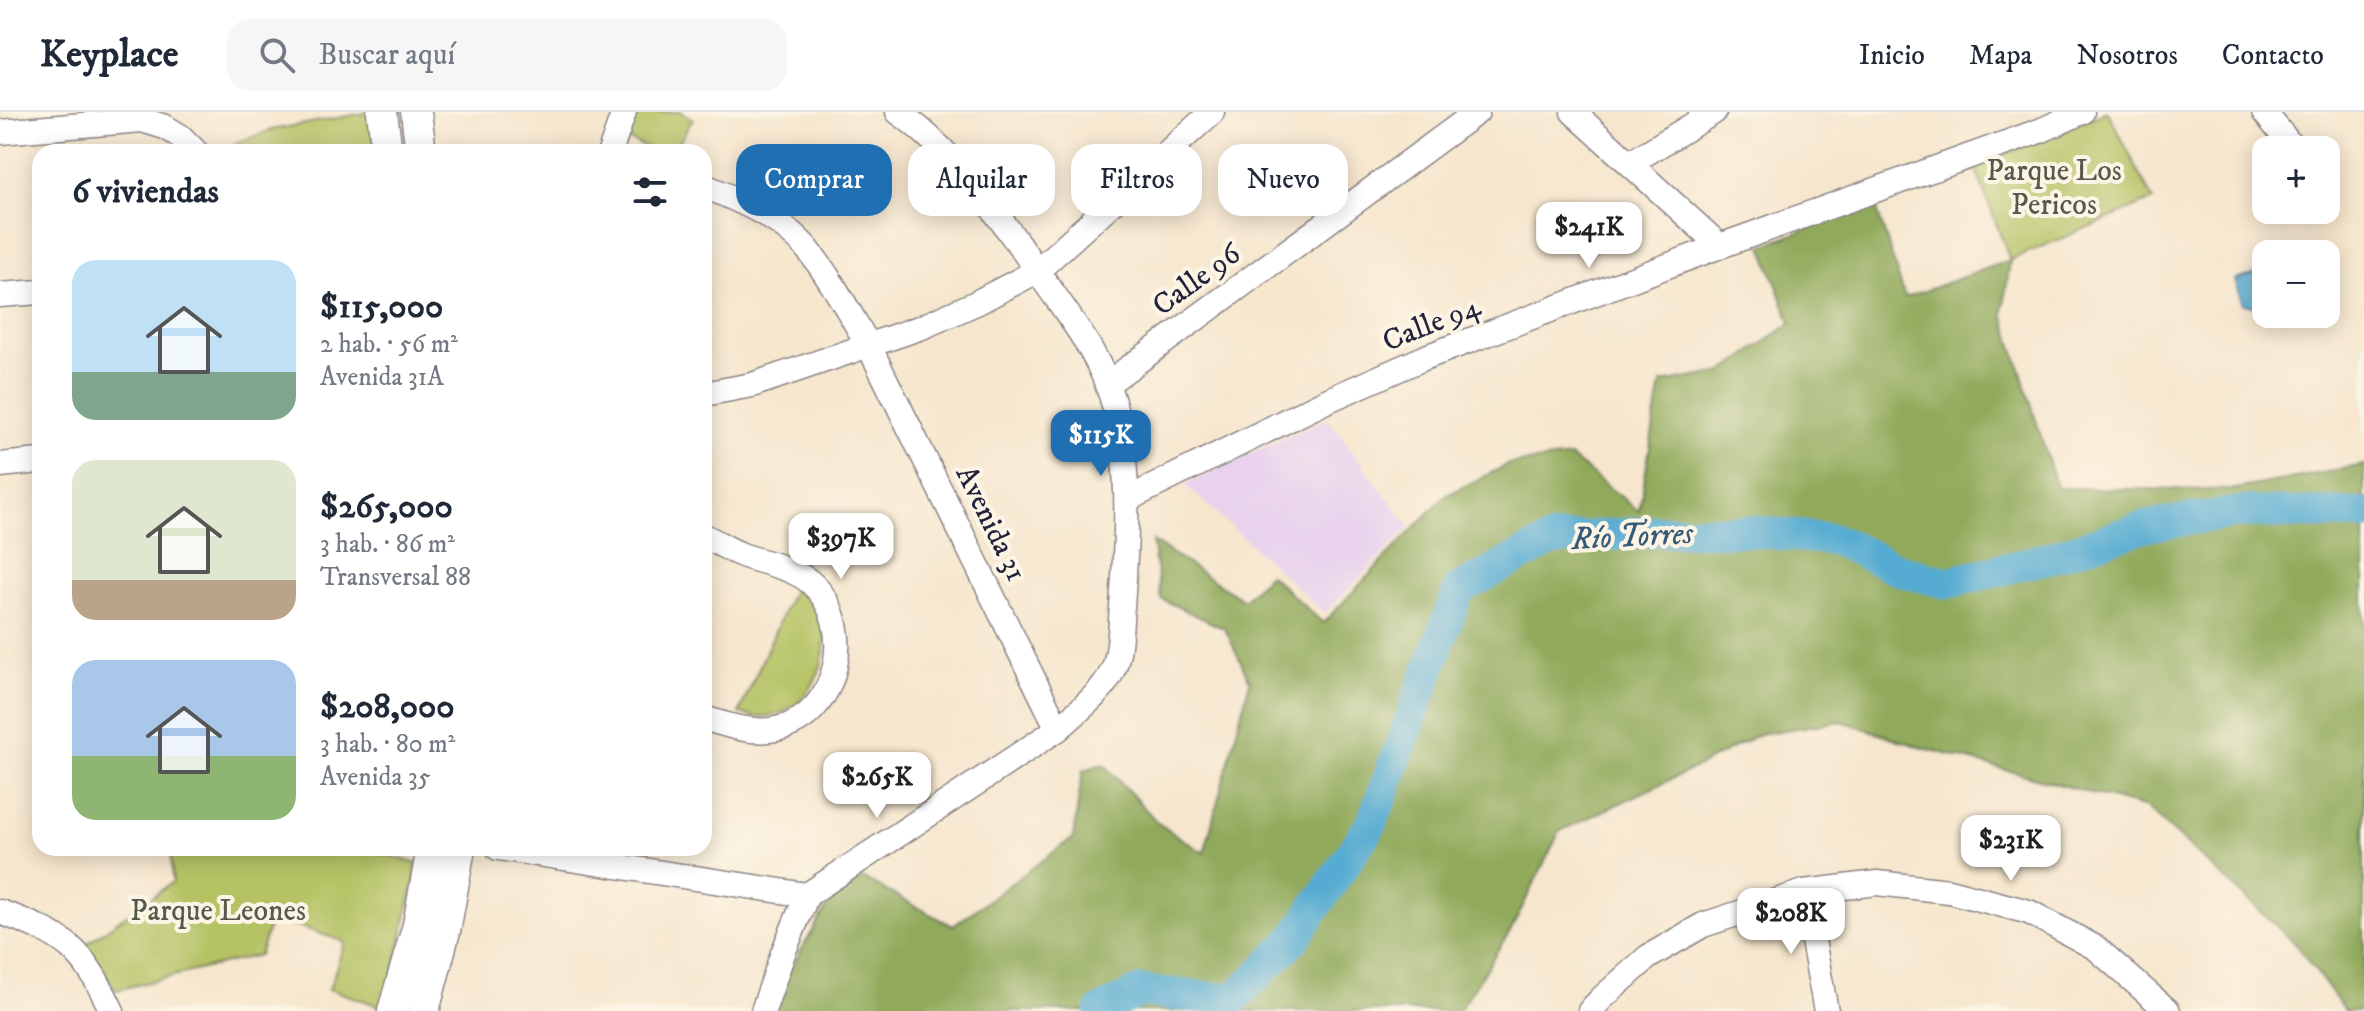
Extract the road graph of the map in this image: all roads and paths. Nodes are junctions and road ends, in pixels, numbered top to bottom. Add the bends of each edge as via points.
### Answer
1 (382, 112) edge
2 (416, 112) edge
3 (624, 112) edge
4 (898, 112) edge
5 (1212, 112) edge
6 (1477, 112) edge
7 (1573, 112) edge
8 (1714, 112) edge
9 (2082, 112) edge
10 (2264, 112) edge
11 (927, 119) edge
12 (0, 132) edge
13 (2284, 136) edge
14 (188, 144) edge
15 (386, 144) edge
16 (420, 144) edge
17 (614, 144) edge
18 (1630, 163) junction
19 (712, 189) edge
20 (1720, 246) junction
21 (1037, 271) junction
22 (32, 293) edge
23 (0, 295) edge
24 (869, 346) junction
25 (1107, 384) junction
26 (712, 392) edge
27 (32, 463) edge
28 (0, 465) edge
29 (1128, 499) junction
30 (712, 540) edge
31 (712, 720) edge
32 (1058, 729) junction
33 (431, 856) edge
34 (459, 856) edge
35 (551, 856) edge
36 (1804, 892) junction
37 (807, 895) junction
38 (0, 912) edge
39 (112, 1011) edge
40 (393, 1011) edge
41 (424, 1011) edge
42 (763, 1011) edge
43 (1590, 1011) edge
44 (1826, 1011) edge
45 (2168, 1011) edge

1 - 15 main road
2 - 16 main road
3 - 17 street
4 - 11 street
5 - 21 street
6 - 25 street, Calle 96
7 - 18 street
8 - 18 street
9 - 20 street, Calle 94
10 - 13 street
11 - 21 street
12 - 14 street via 142,120 165,127
18 - 20 street
19 - 24 street, Avenida 31 via 775,220 808,249
20 - 29 street, Calle 94 via 1426,357
21 - 24 street via 976,303
21 - 25 street via 1077,327
22 - 23 street
24 - 26 street via 752,385
24 - 32 street, Avenida 31
25 - 29 street
27 - 28 street
29 - 32 street via 1114,668 1091,700
30 - 31 street via 809,581 826,599 837,627 838,655 829,684 799,719 777,729 753,730
32 - 37 street
33 - 40 main road via 418,925
34 - 41 main road
35 - 37 street
36 - 43 street via 1703,925 1648,957
36 - 44 street
36 - 45 street via 1877,883 1949,891 2029,912 2096,948
37 - 42 street
38 - 39 street via 70,945 94,973

